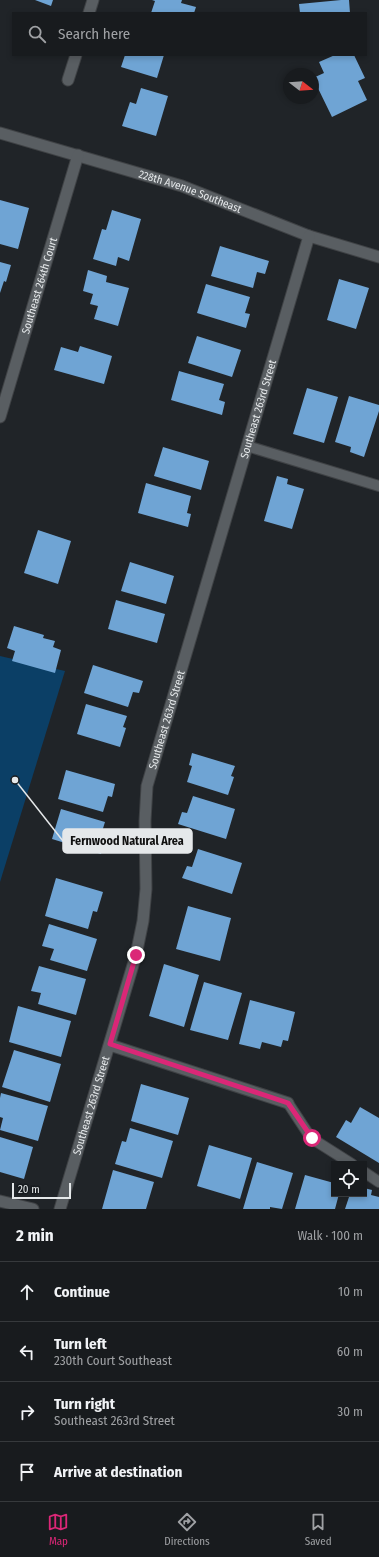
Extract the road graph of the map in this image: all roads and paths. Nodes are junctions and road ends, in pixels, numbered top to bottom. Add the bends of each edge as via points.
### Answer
1 (93, 0) edge
2 (89, 12) edge
3 (76, 56) edge
4 (68, 80) dead end
5 (0, 133) edge
6 (78, 155) junction
7 (309, 236) junction
8 (379, 257) edge
9 (0, 417) edge
10 (248, 446) junction
11 (379, 486) edge
12 (110, 1044) junction
13 (288, 1103) joint
14 (347, 1161) edge
15 (367, 1174) edge
16 (379, 1182) edge
17 (0, 1202) edge
18 (33, 1209) edge
19 (60, 1209) edge

1 - 2 street
3 - 4 street
5 - 6 street, 228th Avenue Southeast
6 - 7 street, 228th Avenue Southeast via 182,186
6 - 9 street, Southeast 264th Court
7 - 8 street, 228th Avenue Southeast
7 - 10 street, Southeast 263rd Street
10 - 11 lane
10 - 12 street, Southeast 263rd Street via 147,786 146,889 143,921 136,955
12 - 13 street
12 - 19 street, Southeast 263rd Street
13 - 14 lane via 312,1138
15 - 16 lane
17 - 18 street

